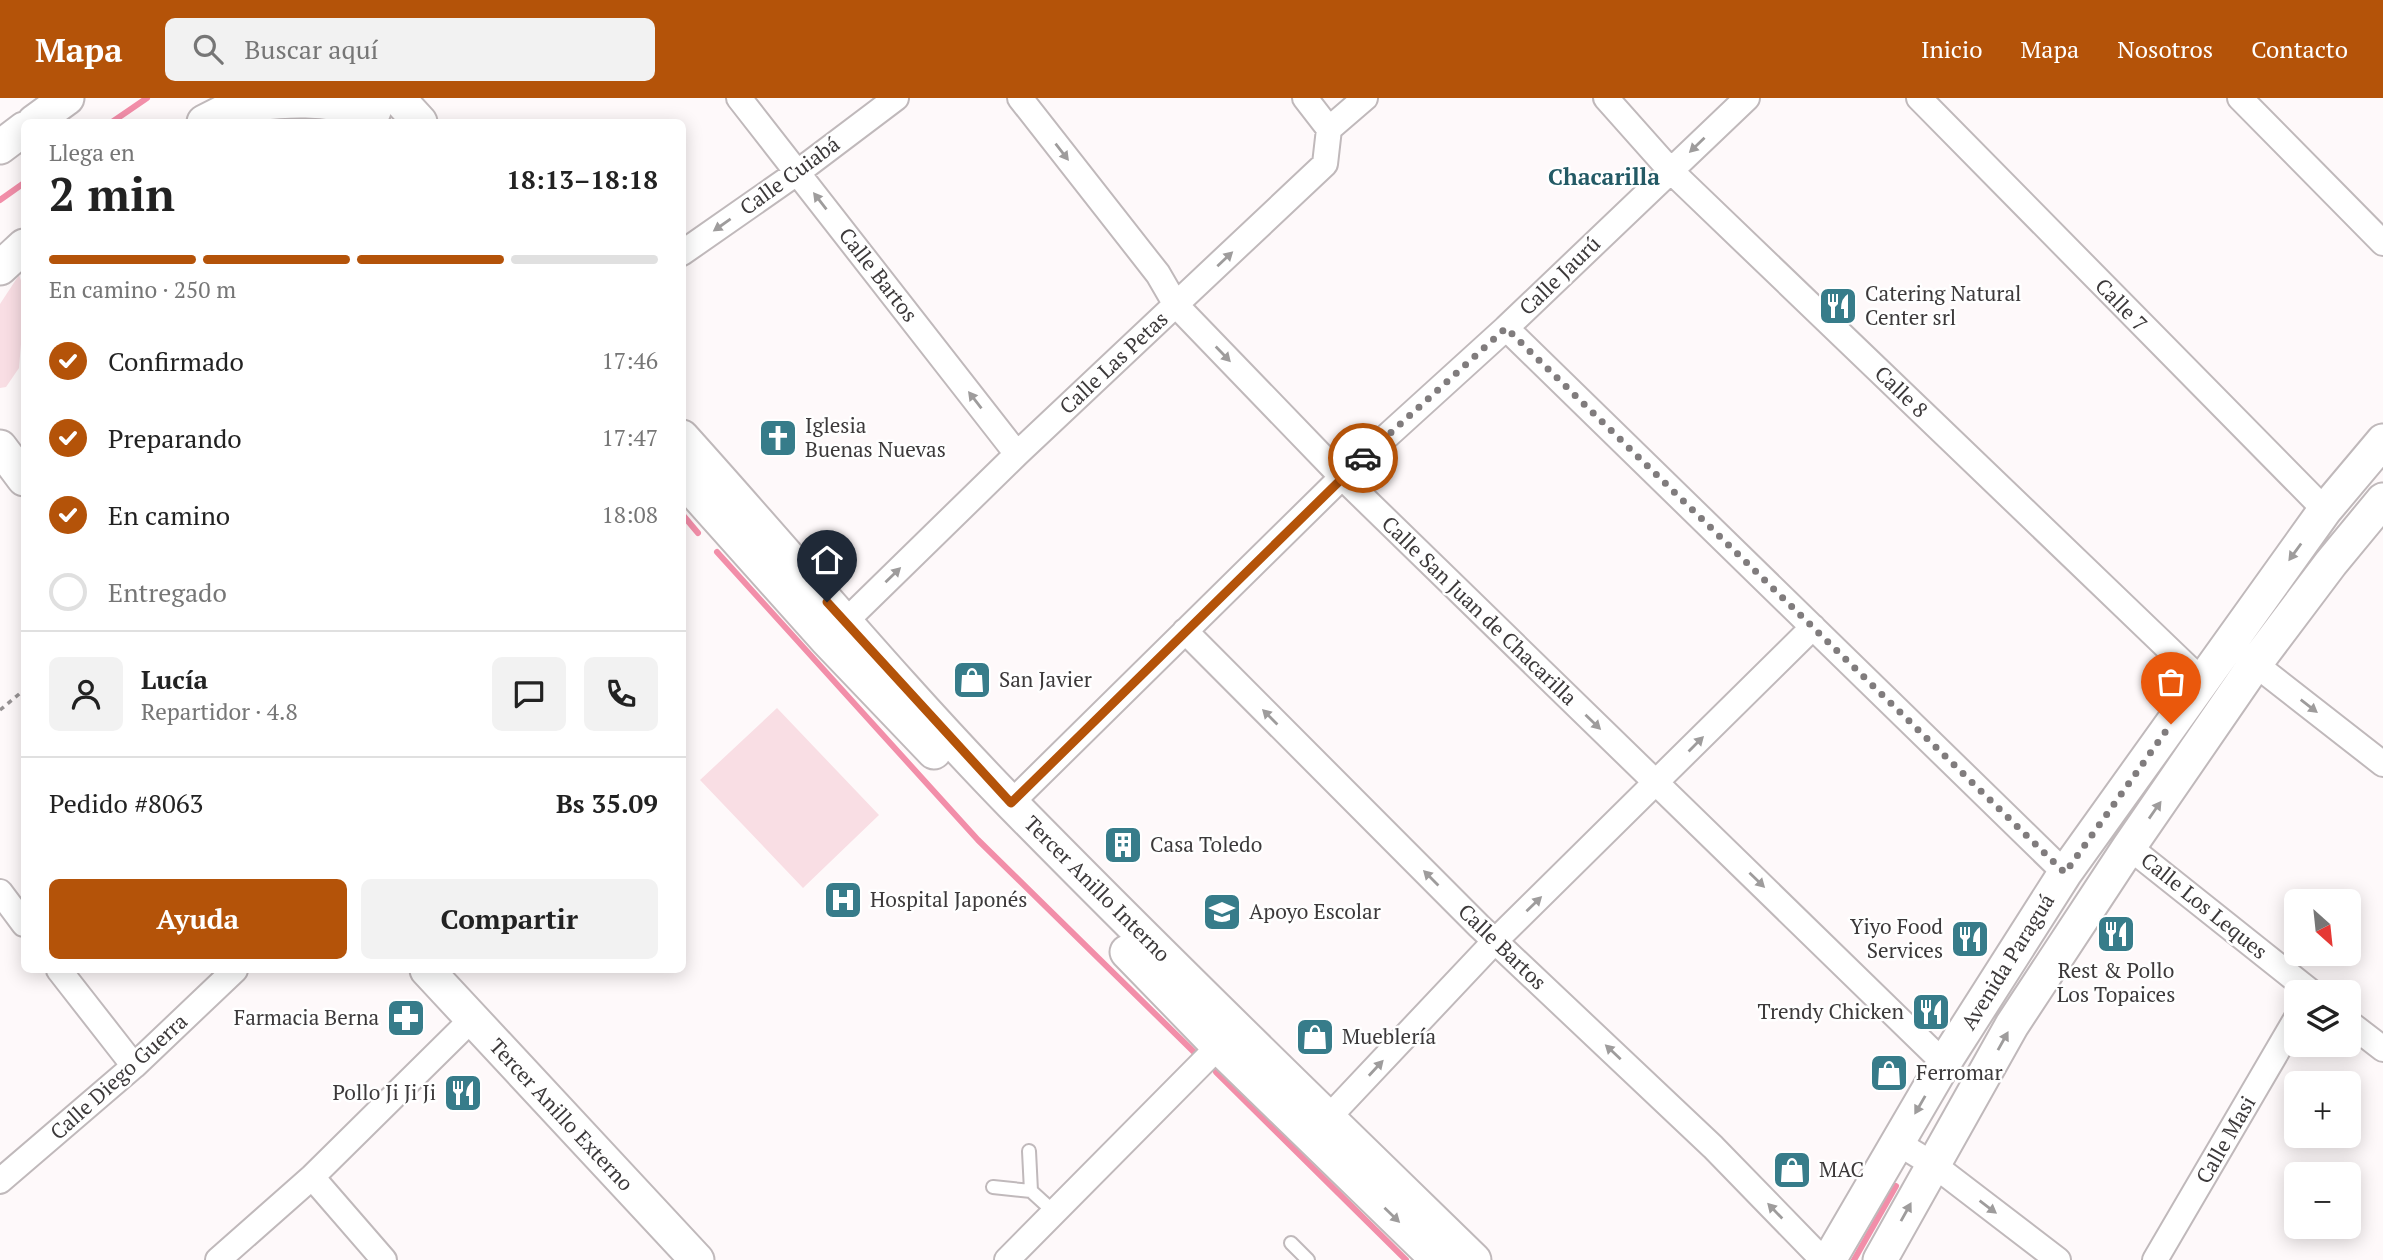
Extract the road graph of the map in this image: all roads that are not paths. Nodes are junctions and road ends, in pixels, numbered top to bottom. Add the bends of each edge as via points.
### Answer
1 (67, 98) edge
2 (406, 98) edge
3 (739, 98) edge
4 (896, 98) edge
5 (1020, 98) edge
6 (1306, 98) edge
7 (1365, 98) edge
8 (1606, 98) edge
9 (1746, 98) edge
10 (1919, 98) edge
11 (2239, 98) edge
12 (244, 102) edge
13 (380, 107) edge
14 (38, 119) edge
15 (210, 119) edge
16 (413, 119) edge
17 (419, 119) edge
18 (1329, 130) junction
19 (21, 131) edge
20 (0, 147) edge
21 (1671, 171) junction
22 (798, 172) junction
23 (2383, 243) edge
24 (21, 249) edge
25 (686, 250) edge
26 (0, 268) edge
27 (1176, 306) junction
28 (1506, 328) junction
29 (686, 441) edge
30 (2383, 441) edge
31 (0, 447) edge
32 (686, 453) edge
33 (1017, 453) junction
34 (686, 473) edge
35 (21, 475) edge
36 (1342, 477) junction
37 (686, 482) edge
38 (726, 485) junction
39 (2383, 500) edge
40 (2325, 510) junction
41 (845, 622) junction
42 (1813, 627) junction
43 (1185, 631) junction
44 (2255, 664) junction
45 (2202, 681) junction
46 (2383, 764) edge
47 (1656, 784) junction
48 (1020, 811) junction
49 (2129, 847) junction
50 (1044, 866) junction
51 (2065, 873) junction
52 (0, 892) edge
53 (21, 920) edge
54 (1495, 941) junction
55 (61, 973) edge
56 (232, 973) edge
57 (430, 973) edge
58 (2296, 980) edge
59 (472, 1019) junction
60 (2361, 1032) edge
61 (2284, 1040) edge
62 (1218, 1046) junction
63 (2383, 1049) edge
64 (1944, 1063) junction
65 (134, 1066) junction
66 (1329, 1117) junction
67 (1898, 1143) junction
68 (1029, 1151) dead end
69 (1934, 1165) junction
70 (312, 1177) junction
71 (0, 1181) edge
72 (993, 1187) dead end
73 (1031, 1191) junction
74 (1408, 1195) junction
75 (1054, 1212) junction
76 (1291, 1243) dead end
77 (218, 1260) edge
78 (384, 1260) edge
79 (697, 1260) edge
80 (1007, 1260) edge
81 (1308, 1260) edge
82 (1438, 1260) edge
83 (1474, 1260) edge
84 (1823, 1260) edge
85 (1829, 1260) edge
86 (1880, 1260) edge
87 (2058, 1260) edge
88 (2155, 1260) edge

1 - 14 main road
2 - 17 main road
3 - 22 street, Calle Bartos
4 - 22 street, Calle Cuiabá
5 -> 27 street, Calle San Juan de Chacarilla via 1158,274
6 - 18 street
7 - 18 street
8 - 21 street, Calle 8
9 -> 21 street, Calle Jaurú
10 - 40 street, Calle 7
11 - 23 street
12 - 13 main road via 305,99
12 - 15 main road
13 - 16 main road
27 -> 18 street, Calle Las Petas via 1325,164
19 - 20 main road
21 - 28 street, Calle Jaurú
21 - 45 street, Calle 8
22 -> 25 street, Calle Cuiabá
33 -> 22 street, Calle Bartos
24 - 26 main road
27 - 33 street, Calle Las Petas
27 -> 36 street, Calle San Juan de Chacarilla
28 - 36 street, Calle Jaurú
28 - 42 street
29 - 38 main road, Tercer Anillo Interno
30 - 40 main road, Avenida Paraguá
31 - 35 main road
32 - 38 main road via 711,478
41 -> 33 street, Calle Las Petas
34 - 41 main road via 728,506 823,613
36 - 43 street, Calle Jaurú
36 -> 47 street, Calle San Juan de Chacarilla
37 - 50 main road, Tercer Anillo Interno via 826,639
38 - 41 main road, Tercer Anillo Interno
39 - 44 main road, Avenida Paraguá
40 -> 45 main road, Avenida Paraguá
41 - 48 main road, Tercer Anillo Interno
41 - 50 main road via 852,648 1018,823
47 -> 42 street
42 - 51 street
43 - 48 street, Calle Jaurú
54 -> 43 street, Calle Bartos
44 -> 46 street
49 -> 44 main road, Avenida Paraguá
45 - 51 main road, Avenida Paraguá
54 -> 47 street
47 -> 64 street, Calle San Juan de Chacarilla
48 - 62 main road via 1078,884 1209,1012
48 - 66 main road, Tercer Anillo Interno
49 - 58 street, Calle Los Leques
69 -> 49 main road, Avenida Paraguá via 2012,1025
50 - 62 main road, Tercer Anillo Interno
51 - 64 main road, Avenida Paraguá
52 - 53 street
66 -> 54 street
84 -> 54 street, Calle Bartos via 1713,1147
55 - 65 street
56 - 65 street, Calle Diego Guerra
57 - 59 main road, Tercer Anillo Externo
59 - 70 street
59 - 79 main road, Tercer Anillo Externo
60 - 63 street
61 - 88 street, Calle Masi
62 - 74 main road via 1248,1054 1360,1164
62 - 75 street
62 -> 82 main road, Tercer Anillo Interno
64 -> 67 main road, Avenida Paraguá
65 - 71 street, Calle Diego Guerra
66 - 74 main road, Tercer Anillo Interno
67 - 69 street
67 - 85 main road, Avenida Paraguá
68 - 73 lane
86 -> 69 main road, Avenida Paraguá
69 -> 87 street
70 - 77 street
70 - 78 street
72 - 73 lane
73 - 75 lane
74 - 83 main road, Tercer Anillo Interno
75 - 80 street
76 - 81 lane

